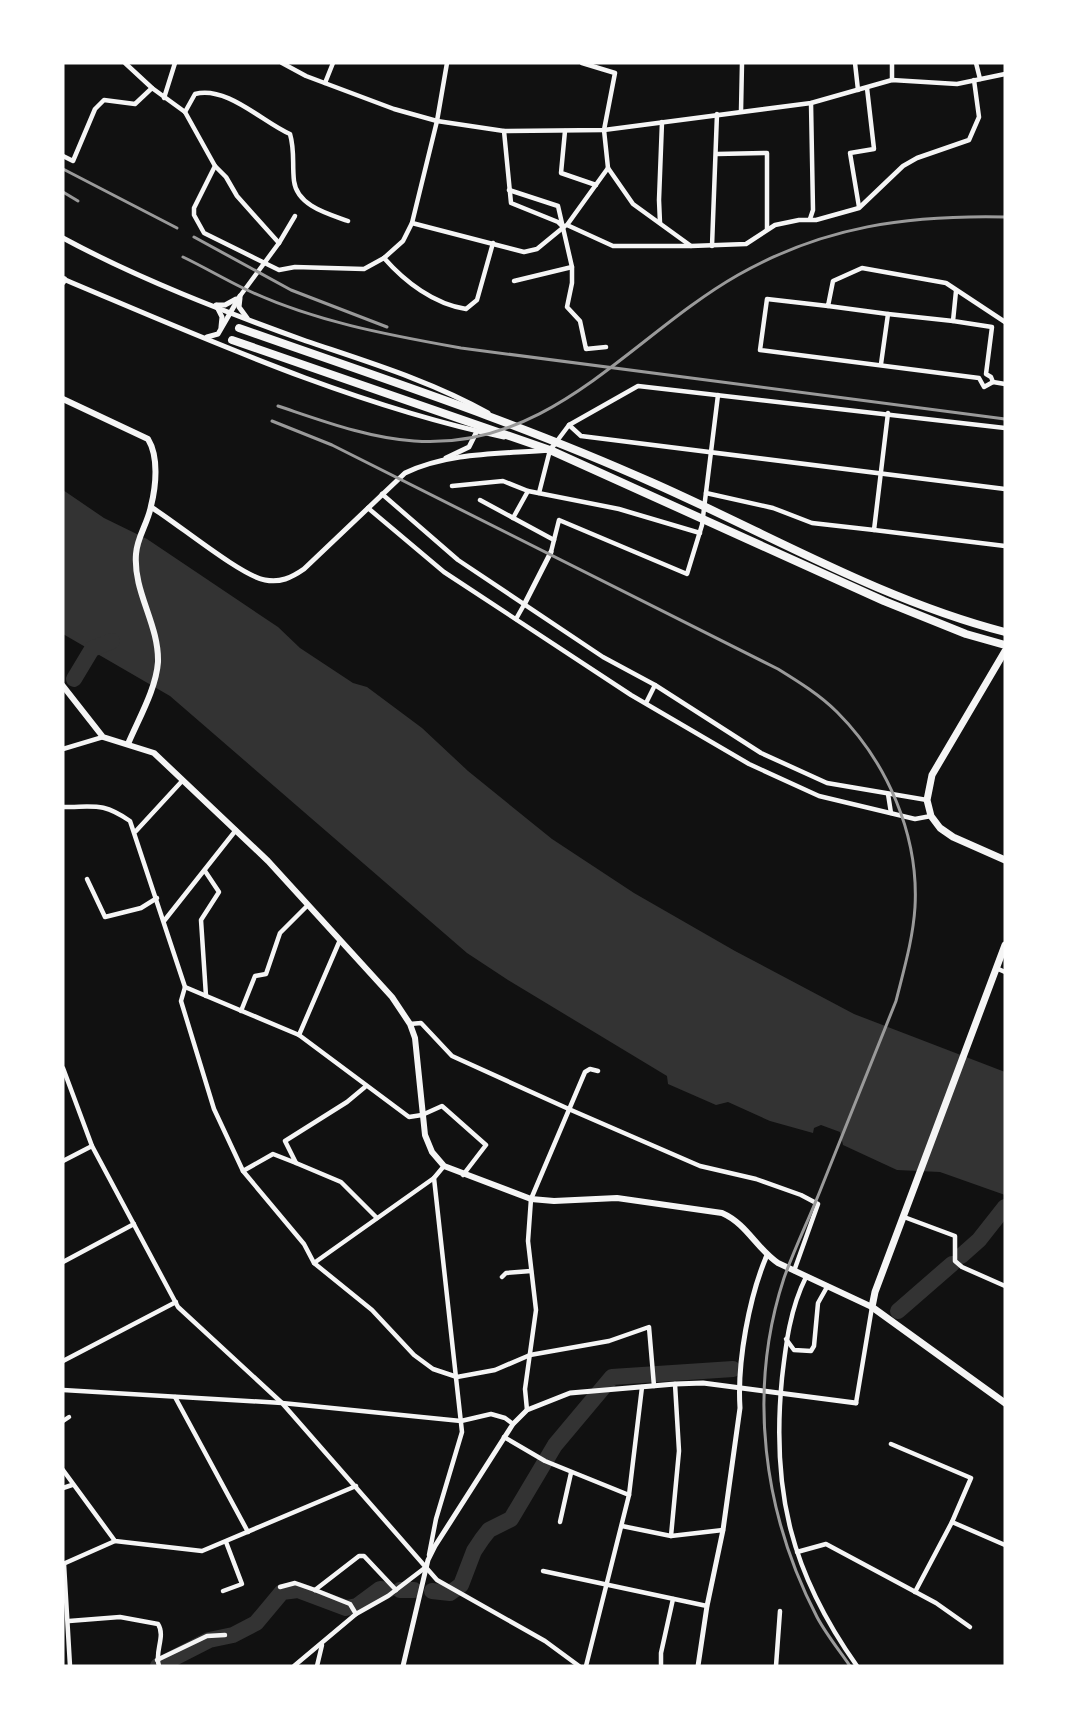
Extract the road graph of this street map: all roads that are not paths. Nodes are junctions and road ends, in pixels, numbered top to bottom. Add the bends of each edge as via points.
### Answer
1 (125, 63) edge
2 (175, 63) edge
3 (282, 63) edge
4 (333, 63) edge
5 (447, 63) edge
6 (584, 63) edge
7 (742, 63) edge
8 (855, 63) edge
9 (892, 63) edge
10 (976, 63) edge
11 (1005, 74) edge
12 (892, 80) junction
13 (977, 80) junction
14 (326, 83) junction
15 (152, 88) junction
16 (867, 88) junction
17 (858, 90) junction
18 (164, 98) junction
19 (811, 103) junction
20 (741, 111) junction
21 (185, 112) junction
22 (717, 114) junction
23 (437, 121) junction
24 (662, 122) junction
25 (604, 130) junction
26 (504, 131) junction
27 (565, 131) junction
28 (717, 154) junction
29 (63, 156) edge
30 (215, 166) junction
31 (608, 168) junction
32 (596, 185) junction
33 (509, 190) junction
34 (859, 208) junction
35 (295, 216) dead end
36 (810, 219) junction
37 (348, 221) dead end
38 (412, 223) junction
39 (660, 223) junction
40 (565, 226) junction
41 (767, 230) junction
42 (63, 238) edge
43 (279, 243) junction
44 (493, 243) junction
45 (691, 246) junction
46 (712, 246) junction
47 (384, 258) junction
48 (263, 264) junction
49 (572, 267) junction
50 (63, 280) edge
51 (514, 281) dead end
52 (956, 291) junction
53 (240, 296) junction
54 (216, 305) junction
55 (828, 306) junction
56 (231, 313) junction
57 (888, 314) junction
58 (251, 321) junction
59 (953, 321) junction
60 (1005, 322) edge
61 (239, 328) dead end
62 (220, 332) junction
63 (204, 336) junction
64 (232, 340) dead end
65 (606, 347) dead end
66 (881, 364) junction
67 (986, 374) junction
68 (979, 378) junction
69 (993, 382) junction
70 (1005, 384) edge
71 (718, 395) junction
72 (63, 399) edge
73 (888, 413) junction
74 (498, 419) junction
75 (570, 424) junction
76 (1005, 428) edge
77 (477, 432) junction
78 (557, 441) junction
79 (526, 442) junction
80 (550, 450) junction
81 (713, 452) junction
82 (442, 460) junction
83 (880, 474) junction
84 (452, 486) dead end
85 (1005, 489) edge
86 (528, 491) junction
87 (539, 493) junction
88 (706, 493) junction
89 (382, 494) junction
90 (480, 500) dead end
91 (151, 507) junction
92 (705, 507) junction
93 (368, 508) junction
94 (513, 518) junction
95 (703, 518) junction
96 (874, 530) junction
97 (700, 533) junction
98 (554, 540) junction
99 (1005, 546) edge
100 (551, 552) joint
101 (525, 603) junction
102 (516, 619) junction
103 (1005, 632) edge
104 (1005, 645) edge
105 (1005, 651) edge
106 (63, 686) edge
107 (655, 686) junction
108 (646, 703) junction
109 (103, 736) junction
110 (128, 744) junction
111 (63, 749) edge
112 (183, 780) junction
113 (888, 794) junction
114 (927, 800) junction
115 (63, 807) edge
116 (891, 813) junction
117 (931, 816) junction
118 (236, 830) junction
119 (136, 831) junction
120 (1005, 860) edge
121 (205, 871) junction
122 (87, 879) dead end
123 (157, 898) junction
124 (308, 905) junction
125 (164, 921) junction
126 (340, 940) junction
127 (1005, 945) edge
128 (996, 968) junction
129 (1005, 972) edge
130 (185, 987) junction
131 (206, 996) junction
132 (241, 1011) junction
133 (410, 1024) junction
134 (299, 1035) junction
135 (63, 1068) edge
136 (598, 1071) dead end
137 (365, 1087) junction
138 (571, 1110) junction
139 (422, 1115) junction
140 (92, 1146) junction
141 (63, 1161) edge
142 (296, 1163) junction
143 (444, 1166) junction
144 (243, 1171) junction
145 (463, 1174) junction
146 (434, 1178) junction
147 (531, 1199) junction
148 (905, 1214) junction
149 (377, 1218) junction
150 (134, 1224) junction
151 (767, 1256) junction
152 (63, 1262) edge
153 (315, 1263) junction
154 (531, 1271) junction
155 (794, 1271) junction
156 (502, 1277) dead end
157 (806, 1277) junction
158 (1005, 1286) edge
159 (828, 1287) junction
160 (176, 1302) junction
161 (872, 1307) junction
162 (786, 1339) junction
163 (530, 1355) junction
164 (63, 1361) edge
165 (457, 1377) junction
166 (654, 1383) junction
167 (675, 1384) junction
168 (642, 1387) junction
169 (739, 1389) junction
170 (63, 1390) edge
171 (781, 1394) junction
172 (175, 1397) junction
173 (1005, 1402) edge
174 (282, 1403) junction
175 (856, 1403) joint
176 (527, 1410) junction
177 (69, 1417) dead end
178 (63, 1421) edge
179 (461, 1421) junction
180 (513, 1424) junction
181 (504, 1437) junction
182 (891, 1444) dead end
183 (63, 1470) edge
184 (571, 1473) junction
185 (72, 1485) junction
186 (356, 1486) junction
187 (63, 1488) edge
188 (629, 1495) junction
189 (560, 1522) dead end
190 (952, 1522) junction
191 (622, 1526) junction
192 (723, 1530) junction
193 (248, 1532) junction
194 (671, 1536) junction
195 (115, 1541) junction
196 (226, 1542) junction
197 (1005, 1545) edge
198 (797, 1552) junction
199 (427, 1563) junction
200 (64, 1564) edge
201 (543, 1571) dead end
202 (608, 1585) junction
203 (280, 1587) dead end
204 (315, 1590) junction
205 (396, 1590) junction
206 (224, 1591) dead end
207 (915, 1592) junction
208 (673, 1599) junction
209 (706, 1606) junction
210 (780, 1611) dead end
211 (355, 1612) junction
212 (69, 1621) junction
213 (970, 1627) dead end
214 (225, 1635) dead end
215 (322, 1645) junction
216 (71, 1646) junction
217 (63, 1647) edge
218 (157, 1660) junction
219 (70, 1666) edge
220 (159, 1666) edge
221 (294, 1666) edge
222 (317, 1666) edge
223 (403, 1666) edge
224 (579, 1666) edge
225 (586, 1666) edge
226 (662, 1666) edge
227 (698, 1666) edge
228 (776, 1666) edge
229 (858, 1666) edge

1 - 15 street
2 - 18 street
3 - 14 street
4 - 14 street
5 - 23 street
6 - 25 street via 615,73
7 - 20 street
8 - 17 street
9 - 12 street
10 - 13 street
11 - 13 street
12 - 13 street via 957,84
12 - 16 street
13 - 34 street via 979,117 969,140 903,166
14 - 23 street
15 - 18 street
15 - 29 street via 135,104 104,100 95,109 73,161
16 - 17 street
16 - 34 street via 874,149 850,153
17 - 19 street
18 - 21 street
19 - 20 street
19 - 36 street
20 - 22 street
21 - 30 street
21 - 37 street via 195,94 203,92 238,103 259,114 270,126 290,134 295,150 294,183 301,195 313,208
22 - 24 street
22 - 28 street
23 - 26 street
23 - 38 street
24 - 25 street
24 - 39 street
25 - 27 street
25 - 31 street
26 - 27 street
26 - 33 street
27 - 32 street via 561,173
28 - 41 street via 767,153
28 - 46 street
30 - 43 street
30 - 48 street via 194,215 204,233
31 - 32 street
31 - 39 street via 625,196
32 - 40 street
33 - 40 street via 511,203
33 - 40 street via 558,206
34 - 36 street
35 - 43 street
36 - 41 street
38 - 44 street
38 - 47 street via 403,242
39 - 45 street
40 - 44 street via 537,249 524,252
40 - 45 street via 613,246
40 - 49 street
41 - 46 street via 746,244
42 - 54 street
43 - 48 street
44 - 47 street via 477,300 466,309 421,291
45 - 46 street
47 - 48 street via 364,269 279,270
48 - 53 street
49 - 51 street
49 - 65 street via 567,307 580,321 586,349
50 - 63 street
52 - 55 street via 946,283 862,268 833,281
52 - 59 street
52 - 60 street
53 - 54 street via 225,305
53 - 56 street
53 - 58 street via 239,307
54 - 56 street
54 - 62 street via 222,317
55 - 57 street
55 - 66 street via 767,299 760,350
56 - 58 street
56 - 62 street
57 - 59 street
57 - 66 street
58 - 74 street via 420,381
59 - 67 street via 992,327
61 - 74 highway
62 - 63 street
63 - 77 street via 372,400
64 - 79 highway
66 - 68 street
67 - 68 street
67 - 69 street
68 - 69 street via 984,387
69 - 70 street
71 - 73 street
71 - 75 street via 638,386
71 - 81 street
72 - 91 main road via 148,439 155,463
73 - 76 street
73 - 83 street
74 - 78 highway
75 - 78 street
75 - 81 street via 581,436
77 - 79 street
77 - 82 street via 470,447
78 - 80 street
78 - 92 highway
79 - 80 highway
80 - 82 street
80 - 87 street
80 - 95 highway
81 - 83 street
81 - 88 street
82 - 89 street via 405,473
83 - 85 street
83 - 96 street
84 - 86 street via 503,481
86 - 87 street
86 - 94 street
87 - 97 street via 619,509
88 - 92 street
88 - 96 street via 773,508 812,523
89 - 93 street
89 - 101 street via 458,560
90 - 94 street
91 - 93 street via 250,575 277,581 290,579 304,569
91 - 110 main road via 135,555 136,573 157,645 155,679
92 - 95 street
92 - 103 highway via 886,590
93 - 102 street via 444,572
94 - 98 street
95 - 97 street
95 - 104 highway via 884,601
96 - 99 street
97 - 98 street via 687,574 559,520
98 - 100 street
100 - 101 street
101 - 102 street
101 - 107 street via 603,657
102 - 108 street
105 - 114 main road via 932,775
106 - 109 main road
107 - 108 street
107 - 113 street via 761,753 809,777
108 - 116 street via 749,764 804,791
109 - 110 main road
109 - 111 street
110 - 112 main road via 154,753
112 - 118 main road
112 - 119 street
113 - 114 street
113 - 116 street
114 - 117 main road
115 - 119 street via 98,805 130,821
116 - 117 street via 915,819
117 - 120 main road via 953,837
118 - 121 street
118 - 124 main road
119 - 123 street
121 - 125 street
121 - 131 street via 219,892 201,920
122 - 123 street via 105,917 141,908
123 - 125 street
124 - 126 main road
124 - 132 street via 280,933 266,974 255,976
125 - 130 street
126 - 133 main road via 392,997
126 - 134 street
127 - 128 main road
128 - 129 street
128 - 148 main road
130 - 131 street
130 - 144 street via 181,1001 214,1109
131 - 132 street
132 - 134 street
133 - 138 street via 421,1023 452,1056
133 - 139 main road
134 - 137 street
135 - 140 street
136 - 138 street via 585,1072
137 - 139 street via 409,1117
137 - 142 street via 285,1142
138 - 147 street
138 - 155 street via 700,1166 756,1179 818,1204
139 - 143 main road via 425,1136
139 - 145 street via 442,1106 486,1145
140 - 141 street
140 - 150 street
142 - 144 street via 273,1154
142 - 149 street via 341,1182
143 - 145 main road
143 - 146 street
144 - 153 street via 304,1244
145 - 147 main road
146 - 149 street
146 - 165 street
147 - 151 main road via 617,1198 722,1213 737,1219
147 - 154 street
148 - 158 street via 955,1236 955,1261
148 - 161 main road
149 - 153 street
150 - 152 street
150 - 160 street
151 - 155 main road
151 - 169 street via 748,1325
153 - 165 street via 372,1310 414,1354 433,1369
154 - 156 street via 506,1273
154 - 163 street via 536,1310
155 - 157 main road
157 - 159 main road
157 - 162 street
159 - 161 main road
159 - 162 street via 819,1303 811,1351 794,1350
160 - 164 street
160 - 174 street
161 - 173 main road
161 - 175 street
162 - 171 street
163 - 165 street via 495,1370
163 - 166 street via 609,1341 649,1327
163 - 176 street via 525,1389
165 - 179 street
166 - 167 street
166 - 168 street
167 - 169 street via 703,1383
167 - 194 street via 679,1451
168 - 176 street via 583,1391
168 - 188 street
169 - 171 street
169 - 192 street via 740,1408
170 - 172 street
171 - 175 street
171 - 198 street via 777,1437 782,1485
172 - 174 street
172 - 193 street
174 - 179 street
174 - 186 street
176 - 180 street
177 - 178 street
179 - 180 street via 491,1414
179 - 199 street via 462,1432
180 - 181 street
181 - 184 street
181 - 199 street
182 - 190 street via 971,1478
183 - 185 street
184 - 188 street
184 - 189 street
185 - 187 street
185 - 195 street
186 - 193 street
186 - 199 street
188 - 191 street
190 - 197 street
190 - 207 street
191 - 194 street
191 - 202 street
192 - 194 street
192 - 209 street
193 - 196 street
195 - 196 street via 197,1551
195 - 200 street
196 - 206 street via 242,1584
198 - 207 street via 826,1544
198 - 229 street via 821,1608
199 - 205 street
199 - 223 street
199 - 224 street via 437,1580 545,1641
200 - 212 street
201 - 202 street
202 - 208 street
202 - 225 street
203 - 204 street via 295,1583
204 - 205 street via 359,1556 364,1556
204 - 211 street via 350,1604
205 - 211 street
207 - 213 street
208 - 209 street
208 - 226 street via 661,1653
209 - 227 street
210 - 228 street
211 - 215 street
212 - 216 street
212 - 218 street via 120,1617 158,1624 161,1634
214 - 218 street via 207,1636
215 - 221 street
215 - 222 street
216 - 217 street
216 - 219 street
218 - 220 street

